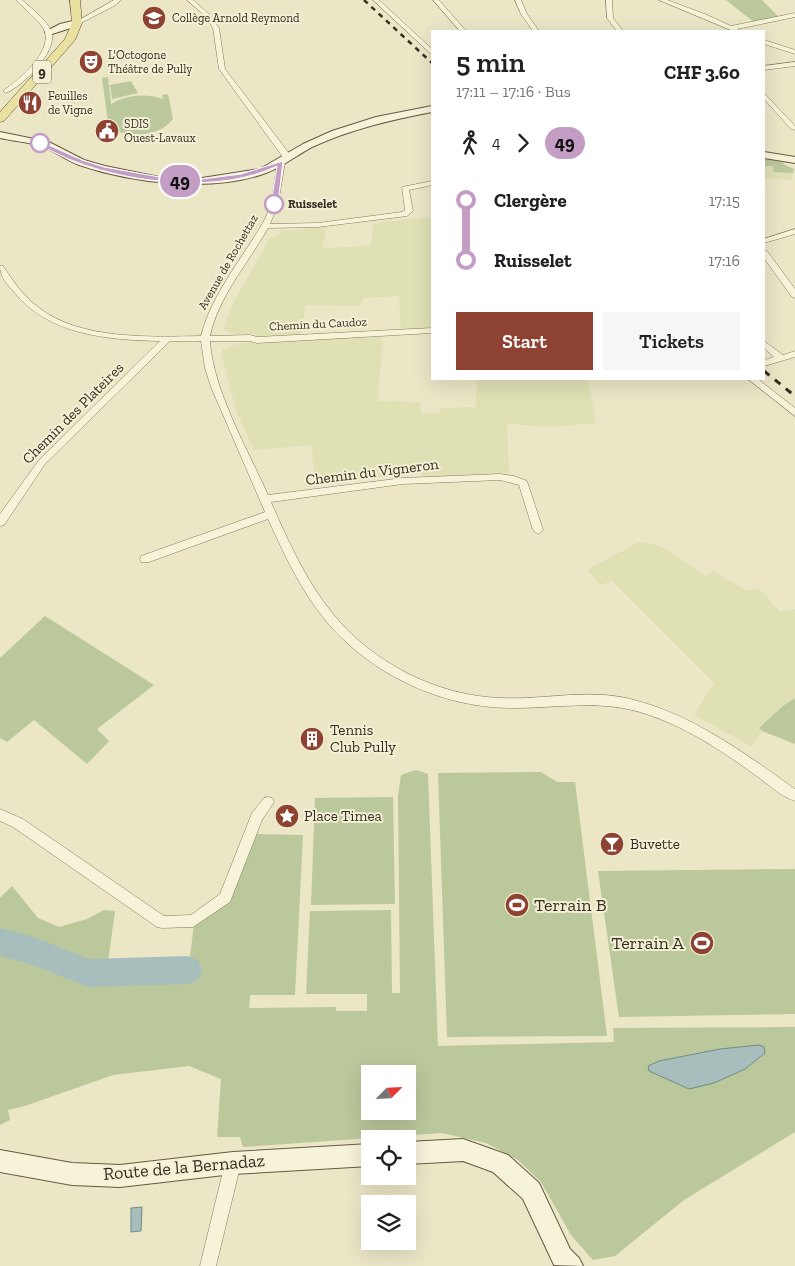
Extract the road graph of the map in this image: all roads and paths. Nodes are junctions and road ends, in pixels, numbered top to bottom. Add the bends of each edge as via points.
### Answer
1 (19, 0) edge
2 (75, 0) edge
3 (118, 0) edge
4 (190, 0) edge
5 (376, 0) edge
6 (436, 0) edge
7 (518, 0) edge
8 (609, 0) edge
9 (662, 0) edge
10 (92, 15) junction
11 (795, 15) edge
12 (76, 22) junction
13 (53, 30) junction
14 (462, 30) edge
15 (535, 30) edge
16 (619, 30) edge
17 (734, 30) edge
18 (765, 42) edge
19 (431, 51) edge
20 (795, 52) edge
21 (795, 64) edge
22 (765, 68) edge
23 (6, 91) dead end
24 (765, 96) edge
25 (431, 109) edge
26 (0, 119) edge
27 (794, 130) edge
28 (0, 135) edge
29 (765, 155) edge
30 (285, 160) junction
31 (795, 160) edge
32 (431, 183) edge
33 (265, 226) junction
34 (795, 231) edge
35 (765, 241) edge
36 (765, 254) edge
37 (0, 268) edge
38 (795, 295) edge
39 (431, 331) edge
40 (168, 338) junction
41 (205, 339) junction
42 (765, 345) edge
43 (795, 354) edge
44 (779, 358) junction
45 (765, 362) edge
46 (754, 380) edge
47 (795, 413) edge
48 (264, 499) junction
49 (271, 514) junction
50 (4, 518) edge
51 (538, 530) dead end
52 (145, 558) dead end
53 (795, 796) edge
54 (268, 802) dead end
55 (0, 814) edge
56 (416, 1153) edge
57 (361, 1155) edge
58 (0, 1161) edge
59 (233, 1162) junction
60 (208, 1266) edge
61 (572, 1266) edge

1 - 13 street
2 - 12 main road
3 - 10 street
4 - 30 street via 216,28 222,69
5 - 19 street
6 - 14 street
7 - 15 street
8 - 16 street via 610,18
9 - 17 street
10 - 12 street
10 - 12 street
11 - 17 street
12 - 13 street
12 - 26 main road, 9 via 70,40
13 - 23 street via 50,44 38,61
18 - 20 street
21 - 22 street
24 - 27 street
25 - 30 street via 363,123 321,139
28 - 30 street via 45,144 80,162 103,169 159,180 223,179 263,171
29 - 31 street
30 - 33 street, Avenue de Rochettaz via 276,199
32 - 33 street via 405,189 409,211 404,214 318,224
33 - 41 street, Avenue de Rochettaz via 216,307
34 - 35 street
36 - 38 street
37 - 40 street, Chemin du Caudoz via 23,299 51,319 94,332
39 - 41 street, Chemin du Caudoz via 320,338
40 - 41 street, Chemin du Caudoz
40 - 50 street, Chemin des Plateires via 42,462
41 - 48 street, Avenue de Rochettaz via 215,381
42 - 44 street
43 - 44 street
44 - 45 street
46 - 47 street
48 - 49 street, Avenue de Rochettaz
48 - 51 street, Chemin du Vigneron via 403,480 500,477 524,483
49 - 52 street
49 - 53 street, Avenue de Rochettaz via 292,560 329,617 376,660 404,677 435,691 468,700 516,704 586,698 640,706 699,733
54 - 55 street via 257,817 225,898 194,921 162,922 125,894
56 - 61 street via 463,1150 500,1163 531,1191 562,1257
57 - 59 street, Route de la Bernadaz
58 - 59 street, Route de la Bernadaz via 72,1174 120,1176
59 - 60 street

